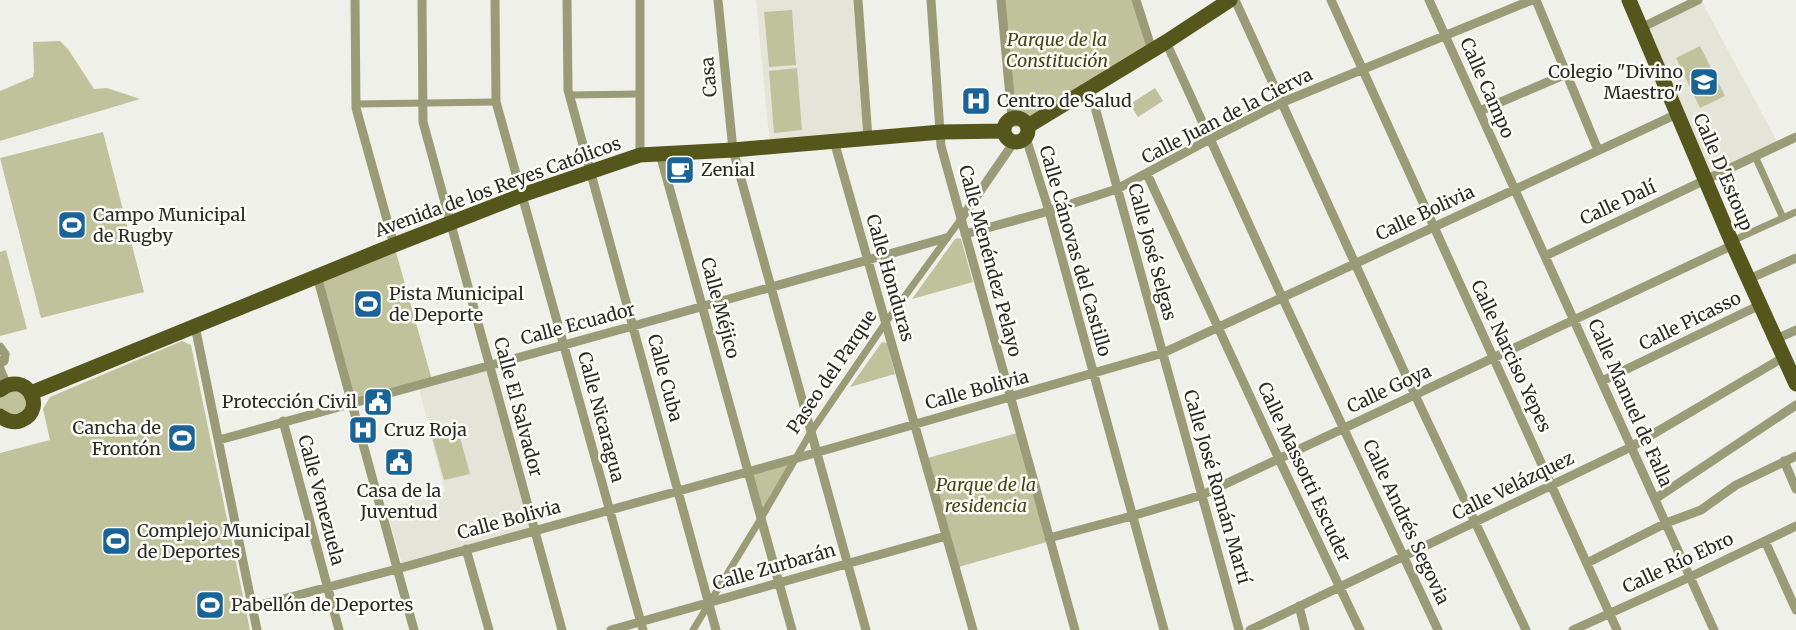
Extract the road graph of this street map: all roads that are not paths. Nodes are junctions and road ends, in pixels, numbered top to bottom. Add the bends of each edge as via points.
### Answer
1 (355, 0) edge
2 (422, 0) edge
3 (495, 0) edge
4 (567, 0) edge
5 (640, 0) edge
6 (718, 0) edge
7 (858, 0) edge
8 (931, 0) edge
9 (1001, 0) edge
10 (1136, 0) edge
11 (1230, 0) edge
12 (1235, 0) edge
13 (1331, 0) edge
14 (1429, 0) edge
15 (1534, 0) edge
16 (1629, 0) edge
17 (1698, 0) edge
18 (1641, 28) junction
19 (1445, 36) junction
20 (1166, 42) junction
21 (1152, 50) junction
22 (1363, 70) junction
23 (1566, 74) junction
24 (1090, 89) junction
25 (640, 94) junction
26 (569, 95) junction
27 (496, 102) junction
28 (1283, 102) junction
29 (423, 103) junction
30 (356, 104) junction
31 (1479, 111) junction
32 (1677, 114) junction
33 (1017, 131) junction
34 (941, 132) junction
35 (1796, 137) edge
36 (868, 138) junction
37 (1210, 139) junction
38 (834, 141) junction
39 (732, 150) junction
40 (1598, 150) junction
41 (660, 154) junction
42 (640, 155) junction
43 (1755, 156) junction
44 (590, 172) junction
45 (1147, 174) junction
46 (1705, 180) junction
47 (1117, 189) junction
48 (1514, 190) junction
49 (522, 195) junction
50 (1048, 211) junction
51 (1796, 212) edge
52 (1784, 218) junction
53 (960, 219) junction
54 (451, 223) junction
55 (1433, 227) junction
56 (965, 234) junction
57 (946, 238) junction
58 (1732, 243) junction
59 (394, 244) junction
60 (1545, 256) junction
61 (1796, 258) edge
62 (868, 261) junction
63 (1355, 264) junction
64 (317, 276) junction
65 (1749, 279) junction
66 (771, 287) junction
67 (1282, 297) junction
68 (1760, 305) junction
69 (702, 306) junction
70 (1574, 320) junction
71 (886, 322) junction
72 (195, 326) junction
73 (633, 326) junction
74 (1218, 328) junction
75 (1796, 330) edge
76 (1776, 339) junction
77 (564, 345) junction
78 (0, 347) edge
79 (1162, 353) junction
80 (1784, 357) junction
81 (1494, 358) junction
82 (0, 364) edge
83 (490, 364) junction
84 (0, 369) edge
85 (1093, 374) junction
86 (1602, 381) junction
87 (1796, 384) edge
88 (4, 388) edge
89 (31, 393) junction
90 (1415, 395) junction
91 (1011, 398) junction
92 (351, 403) junction
93 (1796, 405) edge
94 (0, 416) edge
95 (283, 422) junction
96 (914, 424) junction
97 (1344, 429) junction
98 (810, 432) junction
99 (219, 440) junction
100 (1631, 447) junction
101 (816, 452) junction
102 (1796, 456) edge
103 (794, 459) junction
104 (1279, 459) junction
105 (1784, 461) junction
106 (747, 471) junction
107 (1551, 485) junction
108 (1796, 489) edge
109 (678, 490) junction
110 (1202, 495) junction
111 (1655, 499) junction
112 (609, 510) junction
113 (1132, 516) junction
114 (760, 520) junction
115 (1476, 523) junction
116 (1666, 523) junction
117 (1796, 526) edge
118 (534, 531) junction
119 (946, 536) junction
120 (1049, 538) junction
121 (1765, 541) junction
122 (466, 549) junction
123 (1404, 555) junction
124 (1587, 562) junction
125 (848, 563) junction
126 (397, 569) junction
127 (1690, 577) junction
128 (778, 583) junction
129 (1339, 586) junction
130 (327, 587) junction
131 (709, 603) junction
132 (1299, 606) junction
133 (253, 607) junction
134 (1796, 610) edge
135 (1610, 613) junction
136 (641, 626) edge
137 (257, 630) edge
138 (339, 630) edge
139 (414, 630) edge
140 (489, 630) edge
141 (562, 630) edge
142 (610, 630) edge
143 (693, 630) edge
144 (716, 630) edge
145 (792, 630) edge
146 (866, 630) edge
147 (973, 630) edge
148 (1075, 630) edge
149 (1164, 630) edge
150 (1239, 630) edge
151 (1250, 630) edge
152 (1305, 630) edge
153 (1360, 630) edge
154 (1438, 630) edge
155 (1527, 630) edge
156 (1574, 630) edge
157 (1617, 630) edge
158 (1714, 630) edge

1 - 30 street
2 - 29 street, Calle El Salvador
3 - 27 street, Calle Nicaragua
4 - 26 street, Calle Cuba
5 - 25 street
6 - 39 street, Casa
7 - 36 street
8 - 34 street, Calle Menéndez Pelayo
9 - 33 street, Calle Cánovas del Castillo
10 - 21 street
11 - 20 main road, Avenida de los Reyes Católicos
12 - 28 street
13 - 22 street, Calle Narciso Yepes
14 - 19 street, Calle Campo
15 - 19 street, Calle Juan de la Cierva
15 - 23 street
16 - 18 main road, Calle D'Estoup
17 - 18 street
18 - 32 main road, Calle D'Estoup
19 - 22 street, Calle Juan de la Cierva
19 - 31 street, Calle Campo
20 - 21 main road, Avenida de los Reyes Católicos
20 - 37 street, Calle Andrés Segovia
21 - 24 main road, Avenida de los Reyes Católicos
22 - 28 street, Calle Juan de la Cierva
22 - 55 street, Calle Narciso Yepes
23 - 31 street
23 - 40 street
24 - 33 main road, Avenida de los Reyes Católicos
24 - 47 street, Calle José Selgas
25 - 26 street
25 - 42 street
26 - 44 street, Calle Cuba
27 - 29 street
27 - 49 street, Calle Nicaragua
28 - 37 street, Calle Juan de la Cierva
28 - 63 street
29 - 30 street
29 - 54 street, Calle El Salvador via 423,122
30 - 59 street
31 - 48 street, Calle Campo
32 - 40 street, Calle Bolivia
32 - 46 main road, Calle D'Estoup
33 - 34 main road, Avenida de los Reyes Católicos
33 - 50 street, Calle Cánovas del Castillo
33 - 53 street, Paseo del Parque
34 - 36 main road, Avenida de los Reyes Católicos
34 - 53 street, Calle Menéndez Pelayo
35 - 43 street, Calle Dalí
36 - 38 main road, Avenida de los Reyes Católicos
37 - 45 street, Calle Juan de la Cierva
37 - 67 street, Calle Andrés Segovia
38 - 39 main road, Avenida de los Reyes Católicos
38 - 62 street, Calle Honduras
39 - 41 main road, Avenida de los Reyes Católicos
39 - 66 street, Casa
40 - 48 street, Calle Bolivia
41 - 42 main road, Avenida de los Reyes Católicos
41 - 69 street, Calle Méjico
42 - 44 main road, Avenida de los Reyes Católicos
43 - 46 street, Calle Dalí
43 - 52 street
44 - 49 main road, Avenida de los Reyes Católicos
44 - 73 street, Calle Cuba
45 - 47 street, Calle Juan de la Cierva
45 - 74 street, Calle Massotti Escuder
46 - 58 main road, Calle D'Estoup
46 - 60 street, Calle Dalí
47 - 50 street, Calle Juan de la Cierva
47 - 79 street, Calle José Selgas
48 - 55 street, Calle Bolivia
48 - 60 street, Calle Manuel de Falla
49 - 54 main road, Avenida de los Reyes Católicos
49 - 77 street, Calle Nicaragua
50 - 56 street, Calle Juan de la Cierva
50 - 85 street, Calle Cánovas del Castillo
51 - 52 street
52 - 58 street
53 - 56 street, Calle Menéndez Pelayo
53 - 57 street, Paseo del Parque
54 - 59 main road, Avenida de los Reyes Católicos
54 - 83 street, Calle El Salvador
55 - 63 street, Calle Bolivia
55 - 81 street, Calle Narciso Yepes
56 - 91 street, Calle Menéndez Pelayo
57 - 62 street, Calle Ecuador
57 - 71 street, Paseo del Parque
58 - 65 main road, Calle D'Estoup
58 - 70 street, Calle Goya
59 - 64 main road, Avenida de los Reyes Católicos
60 - 70 street, Calle Manuel de Falla
61 - 65 street
62 - 66 street, Calle Ecuador
62 - 71 street, Calle Honduras
63 - 67 street, Calle Bolivia
63 - 90 street
64 - 72 main road, Avenida de los Reyes Católicos
64 - 92 street
65 - 68 main road, Calle D'Estoup
66 - 69 street, Calle Ecuador
66 - 98 street, Casa
67 - 74 street, Calle Bolivia
67 - 97 street, Calle Andrés Segovia
68 - 76 main road, Calle D'Estoup
68 - 86 street, Calle Picasso
69 - 73 street, Calle Ecuador
69 - 106 street, Calle Méjico
70 - 81 street, Calle Goya
70 - 86 street, Calle Manuel de Falla
71 - 96 street, Calle Honduras
71 - 98 street, Paseo del Parque
72 - 89 main road, Avenida de los Reyes Católicos
72 - 99 street
73 - 77 street, Calle Ecuador
73 - 109 street, Calle Cuba
74 - 79 street, Calle Bolivia
74 - 104 street, Calle Massotti Escuder
75 - 76 street
76 - 80 main road, Calle D'Estoup
77 - 83 street, Calle Ecuador
77 - 112 street, Calle Nicaragua
78 - 82 street via 5,354
79 - 85 street, Calle Bolivia
79 - 110 street, Calle José Román Martí
80 - 87 main road, Calle D'Estoup
80 - 100 street, Calle Velázquez
81 - 90 street, Calle Goya
81 - 107 street, Calle Narciso Yepes
83 - 92 street, Calle Ecuador
83 - 118 street, Calle El Salvador
84 - 88 street
85 - 91 street, Calle Bolivia
85 - 113 street, Calle Cánovas del Castillo
86 - 100 street, Calle Manuel de Falla
88 - 89 main road via 18,384
89 - 94 main road via 33,409 25,420 12,422
90 - 97 street, Calle Goya
90 - 115 street
91 - 96 street, Calle Bolivia
91 - 120 street, Calle Menéndez Pelayo
92 - 95 street, Calle Ecuador
92 - 126 street
93 - 111 street
95 - 99 street, Calle Ecuador
95 - 130 street, Calle Venezuela
96 - 101 street, Calle Bolivia
96 - 119 street, Calle Honduras
97 - 104 street, Calle Goya
97 - 123 street, Calle Andrés Segovia
98 - 101 street, Casa
98 - 103 street, Paseo del Parque
99 - 133 street
100 - 107 street, Calle Velázquez
100 - 111 street, Calle Manuel de Falla
101 - 103 street, Calle Bolivia
101 - 125 street, Casa
102 - 105 street
103 - 106 street, Calle Bolivia
103 - 114 street, Paseo del Parque
104 - 110 street, Calle Goya
104 - 129 street, Calle Massotti Escuder
105 - 108 street
105 - 116 street via 1736,484 1701,510
106 - 109 street, Calle Bolivia
106 - 114 street, Calle Méjico
107 - 115 street, Calle Velázquez
107 - 124 street, Calle Narciso Yepes
109 - 112 street, Calle Bolivia
109 - 131 street, Calle Cuba
110 - 113 street, Calle Goya
110 - 150 street, Calle José Román Martí
111 - 116 street, Calle Manuel de Falla
112 - 118 street, Calle Bolivia
112 - 136 street, Calle Nicaragua
113 - 120 street, Calle Goya
113 - 149 street, Calle Cánovas del Castillo
114 - 128 street, Calle Méjico
114 - 131 street, Paseo del Parque
115 - 123 street, Calle Velázquez
115 - 155 street
116 - 124 street
116 - 127 street, Calle Manuel de Falla
117 - 121 street, Calle Río Ebro
118 - 122 street, Calle Bolivia
118 - 141 street, Calle El Salvador
119 - 125 street, Calle Zurbarán
119 - 147 street, Calle Honduras
120 - 148 street, Calle Menéndez Pelayo
121 - 127 street, Calle Río Ebro
121 - 134 street
122 - 126 street, Calle Bolivia
122 - 140 street
123 - 129 street, Calle Velázquez
123 - 154 street, Calle Andrés Segovia
124 - 135 street, Calle Narciso Yepes
125 - 128 street, Calle Zurbarán
125 - 146 street, Casa
126 - 130 street, Calle Bolivia
126 - 139 street
127 - 135 street, Calle Río Ebro
127 - 158 street, Calle Manuel de Falla
128 - 131 street, Calle Zurbarán
128 - 145 street, Calle Méjico
129 - 132 street, Calle Velázquez
129 - 153 street, Calle Massotti Escuder
130 - 133 street, Calle Bolivia
130 - 138 street, Calle Venezuela
131 - 136 street, Calle Zurbarán
131 - 143 street, Paseo del Parque
131 - 144 street, Calle Cuba
132 - 151 street, Calle Velázquez
132 - 152 street
133 - 137 street
135 - 156 street, Calle Río Ebro
135 - 157 street, Calle Narciso Yepes
136 - 142 street, Calle Zurbarán

